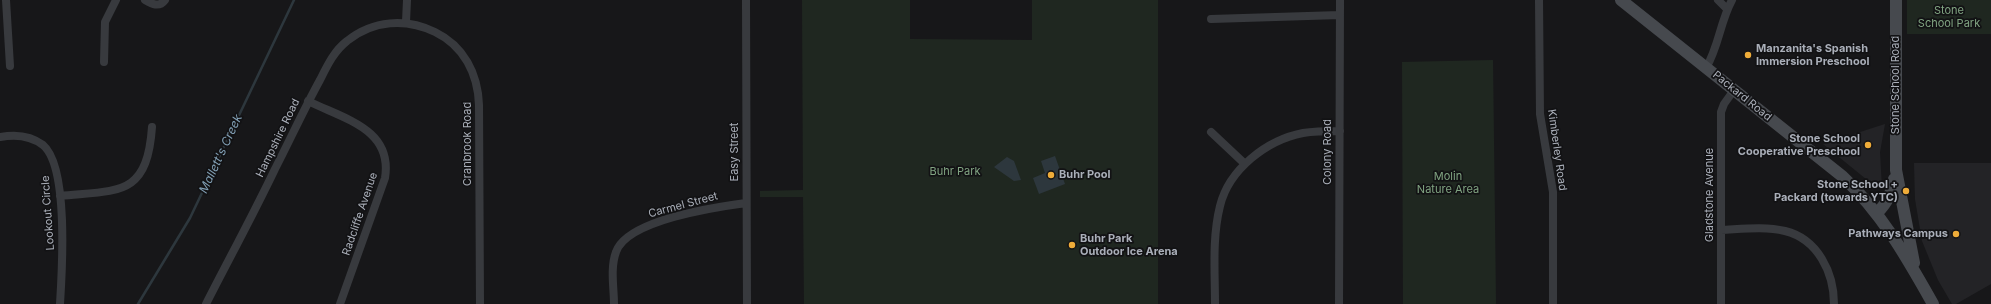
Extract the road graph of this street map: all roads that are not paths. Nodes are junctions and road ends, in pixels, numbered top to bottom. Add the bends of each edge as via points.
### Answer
1 (6, 0) edge
2 (116, 0) edge
3 (145, 0) edge
4 (164, 0) edge
5 (408, 0) edge
6 (746, 0) edge
7 (1340, 0) edge
8 (1539, 0) edge
9 (1621, 0) edge
10 (1718, 0) edge
11 (1732, 0) edge
12 (1896, 0) edge
13 (1727, 9) junction
14 (3, 13) edge
15 (1340, 15) junction
16 (1211, 19) dead end
17 (406, 22) junction
18 (104, 62) dead end
19 (10, 66) dead end
20 (1706, 68) junction
21 (1734, 90) junction
22 (308, 101) junction
23 (152, 127) dead end
24 (1340, 131) junction
25 (1210, 132) dead end
26 (0, 138) edge
27 (1245, 164) junction
28 (1896, 170) junction
29 (60, 196) junction
30 (746, 203) junction
31 (1877, 213) junction
32 (1721, 230) junction
33 (1916, 272) junction
34 (60, 304) edge
35 (206, 304) edge
36 (340, 304) edge
37 (480, 304) edge
38 (614, 304) edge
39 (747, 304) edge
40 (1215, 304) edge
41 (1339, 304) edge
42 (1553, 304) edge
43 (1721, 304) edge
44 (1834, 304) edge
45 (1933, 304) edge

1 - 14 street
2 - 18 street via 104,29
3 - 4 street via 155,5
5 - 17 street
6 - 30 street, Easy Street
7 - 15 street, Colony Road
8 - 42 street, Kimberley Road via 1540,114 1553,192
9 - 20 main road, Packard Road
10 - 13 street
11 - 13 street
12 - 28 main road, Stone School Road
13 - 20 street via 1714,54
14 - 19 street
15 - 16 street
15 - 24 street, Colony Road
17 - 22 street, Hampshire Road via 371,27 347,41 337,50
17 - 37 street, Cranbrook Road via 444,36 468,63 476,82 479,105
20 - 21 main road, Packard Road
21 - 31 main road, Packard Road via 1842,176
21 - 32 street, Gladstone Avenue via 1721,112
22 - 35 street, Hampshire Road
22 - 36 street, Radcliffe Avenue via 368,131 377,139 386,158 385,178
23 - 29 street via 146,163 138,178 124,188
24 - 27 street via 1303,133 1283,138
24 - 41 street, Colony Road
25 - 27 street
26 - 29 street, Lookout Circle via 19,135 44,146 54,163
27 - 40 street via 1227,188 1220,205 1215,238
28 - 31 main road via 1892,193
28 - 33 main road
29 - 34 street, Lookout Circle
30 - 38 street, Carmel Street via 665,220 630,234 622,241 615,256
30 - 39 street, Easy Street
31 - 33 main road, Packard Road
32 - 43 street, Gladstone Avenue
32 - 44 street via 1770,229 1799,236 1819,255 1828,268
33 - 45 main road

